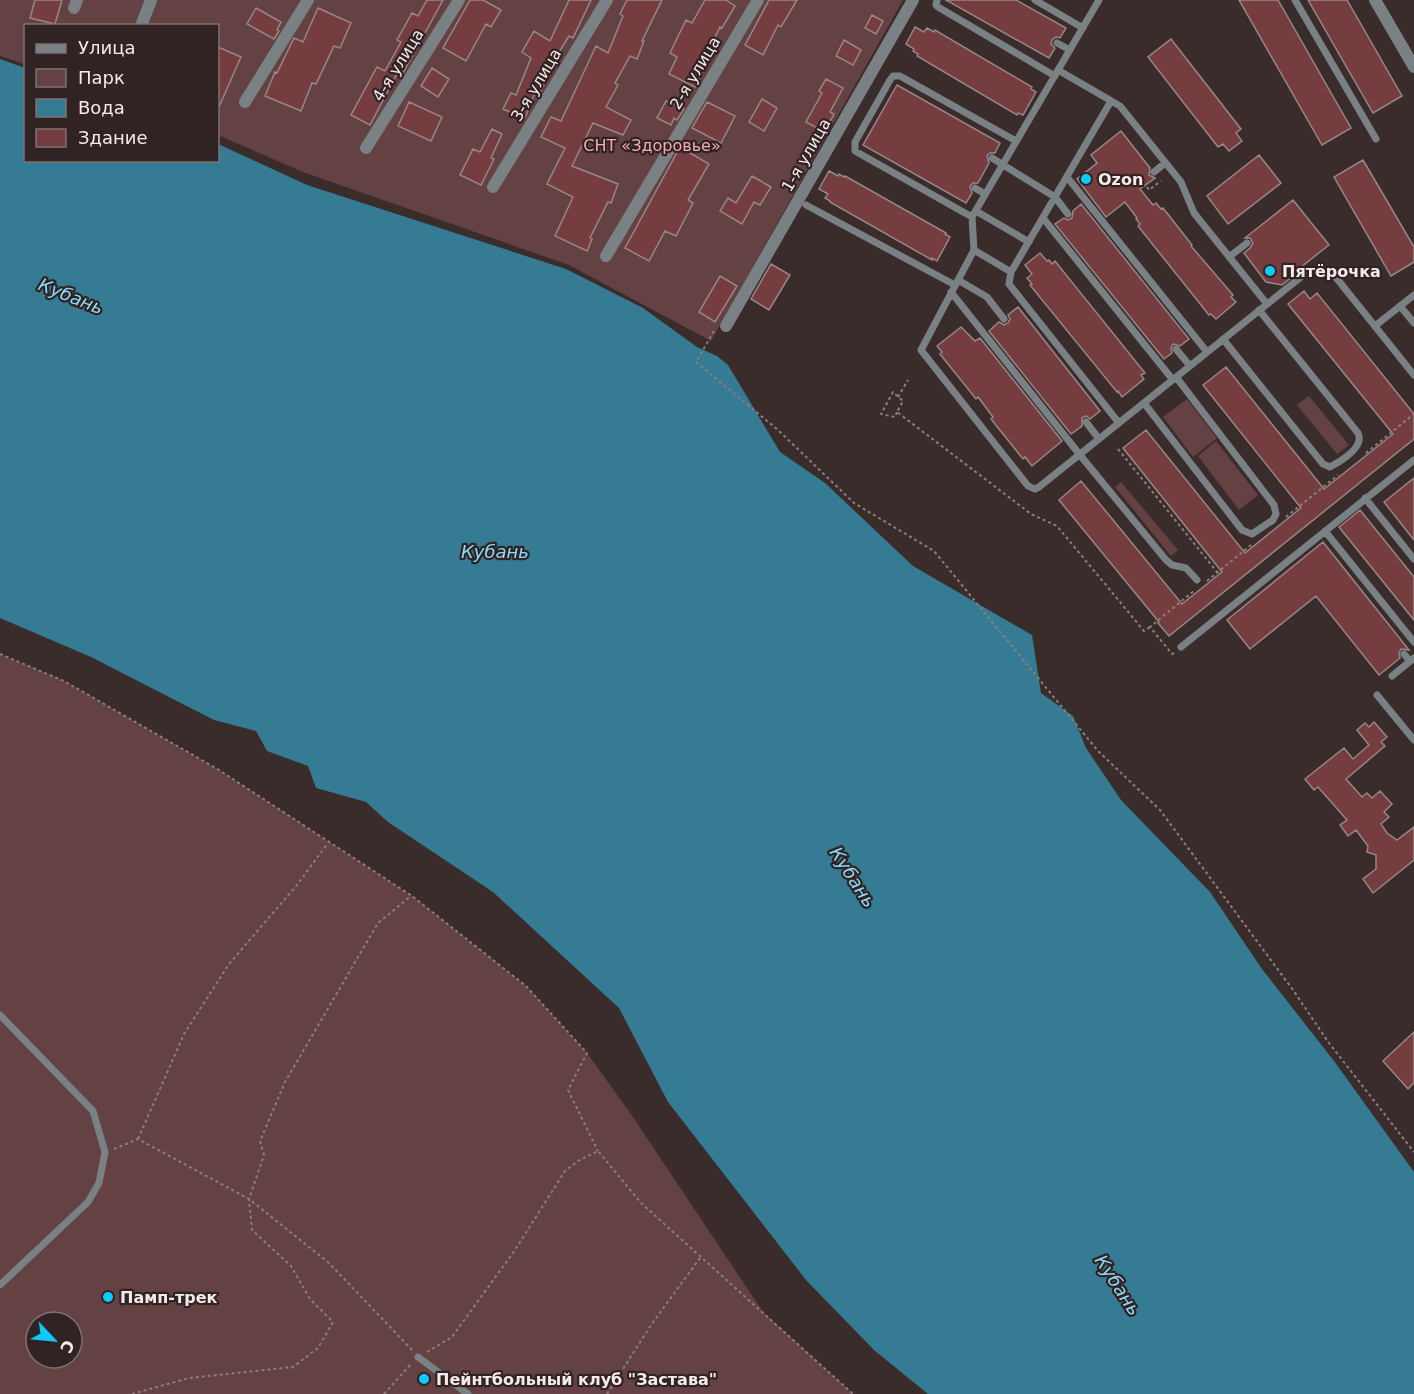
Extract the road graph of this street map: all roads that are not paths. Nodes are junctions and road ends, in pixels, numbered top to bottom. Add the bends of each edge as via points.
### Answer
1 (151, 0) edge
2 (308, 0) edge
3 (459, 0) edge
4 (607, 0) edge
5 (758, 0) edge
6 (914, 0) edge
7 (937, 0) edge
8 (1035, 0) edge
9 (1099, 0) edge
10 (1295, 0) edge
11 (1375, 0) edge
12 (142, 24) edge
13 (1083, 28) junction
14 (1057, 43) dead end
15 (1070, 50) junction
16 (1414, 67) edge
17 (1056, 73) junction
18 (1111, 101) junction
19 (245, 102) dead end
20 (1376, 139) dead end
21 (1016, 141) junction
22 (366, 148) dead end
23 (992, 158) dead end
24 (1165, 163) junction
25 (1003, 164) junction
26 (1154, 172) dead end
27 (1067, 177) junction
28 (493, 187) dead end
29 (975, 188) dead end
30 (985, 194) junction
31 (1055, 197) junction
32 (806, 205) dead end
33 (974, 214) junction
34 (1068, 214) dead end
35 (1043, 218) junction
36 (1029, 242) junction
37 (1247, 243) dead end
38 (974, 250) junction
39 (606, 256) dead end
40 (1229, 257) junction
41 (1011, 272) junction
42 (955, 286) junction
43 (1414, 295) edge
44 (1267, 304) junction
45 (1401, 306) junction
46 (1259, 310) junction
47 (1004, 319) dead end
48 (1414, 323) edge
49 (722, 324) road end
50 (1375, 326) junction
51 (1223, 339) junction
52 (1176, 349) dead end
53 (1207, 352) junction
54 (1190, 366) junction
55 (1414, 375) edge
56 (1174, 378) junction
57 (1144, 403) junction
58 (1086, 422) dead end
59 (1119, 423) junction
60 (1099, 439) junction
61 (1080, 455) junction
62 (1413, 463) edge
63 (1365, 498) junction
64 (1325, 531) junction
65 (1414, 559) edge
66 (1197, 580) dead end
67 (1414, 642) edge
68 (1180, 647) dead end
69 (1404, 654) dead end
70 (1412, 660) edge
71 (1392, 676) dead end
72 (1377, 695) dead end
73 (1414, 740) edge
74 (0, 1015) edge
75 (0, 1285) edge
76 (418, 1357) road end
77 (468, 1394) edge

1 - 12 street
2 - 19 street
3 - 22 street, 4-я улица
4 - 28 street, 3-я улица
5 - 39 street, 2-я улица
6 - 49 street, 1-я улица
7 - 17 lane via 938,7
8 - 13 lane
9 - 13 lane
10 - 20 lane
11 - 16 street
13 - 15 lane
14 - 15 lane
15 - 17 lane
17 - 18 lane
17 - 21 lane
18 - 24 lane via 1120,106
18 - 27 lane
21 - 25 lane
21 - 33 lane via 900,76 890,80 855,142 855,151
23 - 25 lane
24 - 26 lane
24 - 40 lane via 1181,182 1194,213
25 - 30 lane
25 - 31 lane
27 - 31 lane
27 - 53 lane
29 - 30 lane
30 - 33 lane
31 - 34 lane
31 - 35 lane
32 - 42 lane
33 - 36 lane
33 - 38 lane
35 - 36 lane
35 - 56 lane
36 - 41 lane
37 - 40 lane
38 - 41 lane
38 - 42 lane
40 - 44 lane
41 - 59 lane via 1012,290
42 - 47 lane via 987,297
42 - 61 lane
42 - 61 lane via 921,350 1028,486 1035,489
43 - 45 lane
44 - 46 lane
44 - 50 lane via 1306,273 1326,269
45 - 48 lane
45 - 50 lane
46 - 51 lane
46 - 51 lane via 1358,433 1360,442 1344,457 1330,467 1323,464
50 - 55 lane
51 - 53 lane
52 - 54 lane
53 - 54 lane
54 - 56 lane
56 - 57 lane
56 - 57 lane via 1274,505 1273,519 1252,534 1242,530
57 - 59 lane
58 - 60 lane
59 - 60 lane
60 - 61 lane
61 - 66 lane via 1166,560 1186,568
62 - 63 lane
63 - 64 lane
63 - 65 lane
64 - 67 lane
64 - 68 lane
69 - 70 lane
70 - 71 lane via 1398,666
72 - 73 lane
74 - 75 lane via 93,1111 105,1152 99,1183 88,1202
76 - 77 lane

